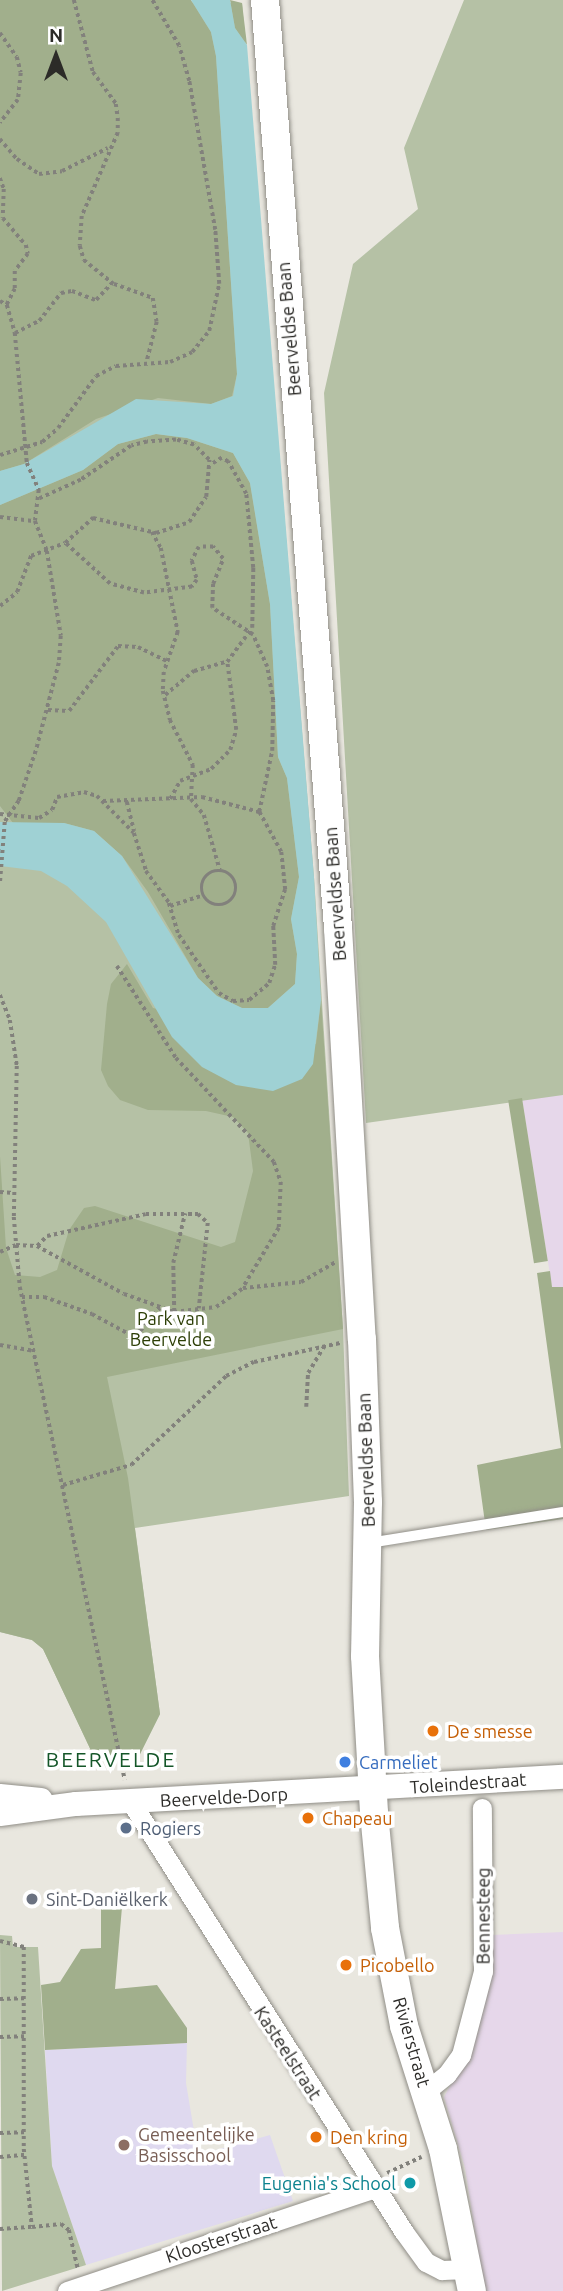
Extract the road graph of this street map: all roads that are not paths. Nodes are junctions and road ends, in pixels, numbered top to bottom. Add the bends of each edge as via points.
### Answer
1 (265, 0) edge
2 (563, 1512) edge
3 (368, 1543) junction
4 (563, 1777) edge
5 (373, 1789) junction
6 (0, 1796) edge
7 (131, 1802) junction
8 (76, 1804) junction
9 (482, 1808) dead end
10 (0, 1814) edge
11 (426, 2091) junction
12 (373, 2185) junction
13 (471, 2280) edge
14 (76, 2288) edge

1 - 3 main road, Beerveldse Baan via 338,928 362,1339
2 - 3 lane
3 - 5 main road, Beerveldse Baan via 365,1656
4 - 5 street, Toleindestraat
5 - 7 street, Beervelde-Dorp
5 - 11 main road, Rivierstraat via 389,1955 404,2026
6 - 8 street, Beervelde-Dorp
7 - 8 street, Beervelde-Dorp
7 - 12 street, Kasteelstraat
8 - 10 street, Beervelde-Dorp
9 - 11 street, Bennesteeg via 483,1971 461,2055
11 - 13 main road, Rivierstraat
12 - 13 street, Kasteelstraat via 426,2262
12 - 14 street, Kloosterstraat

